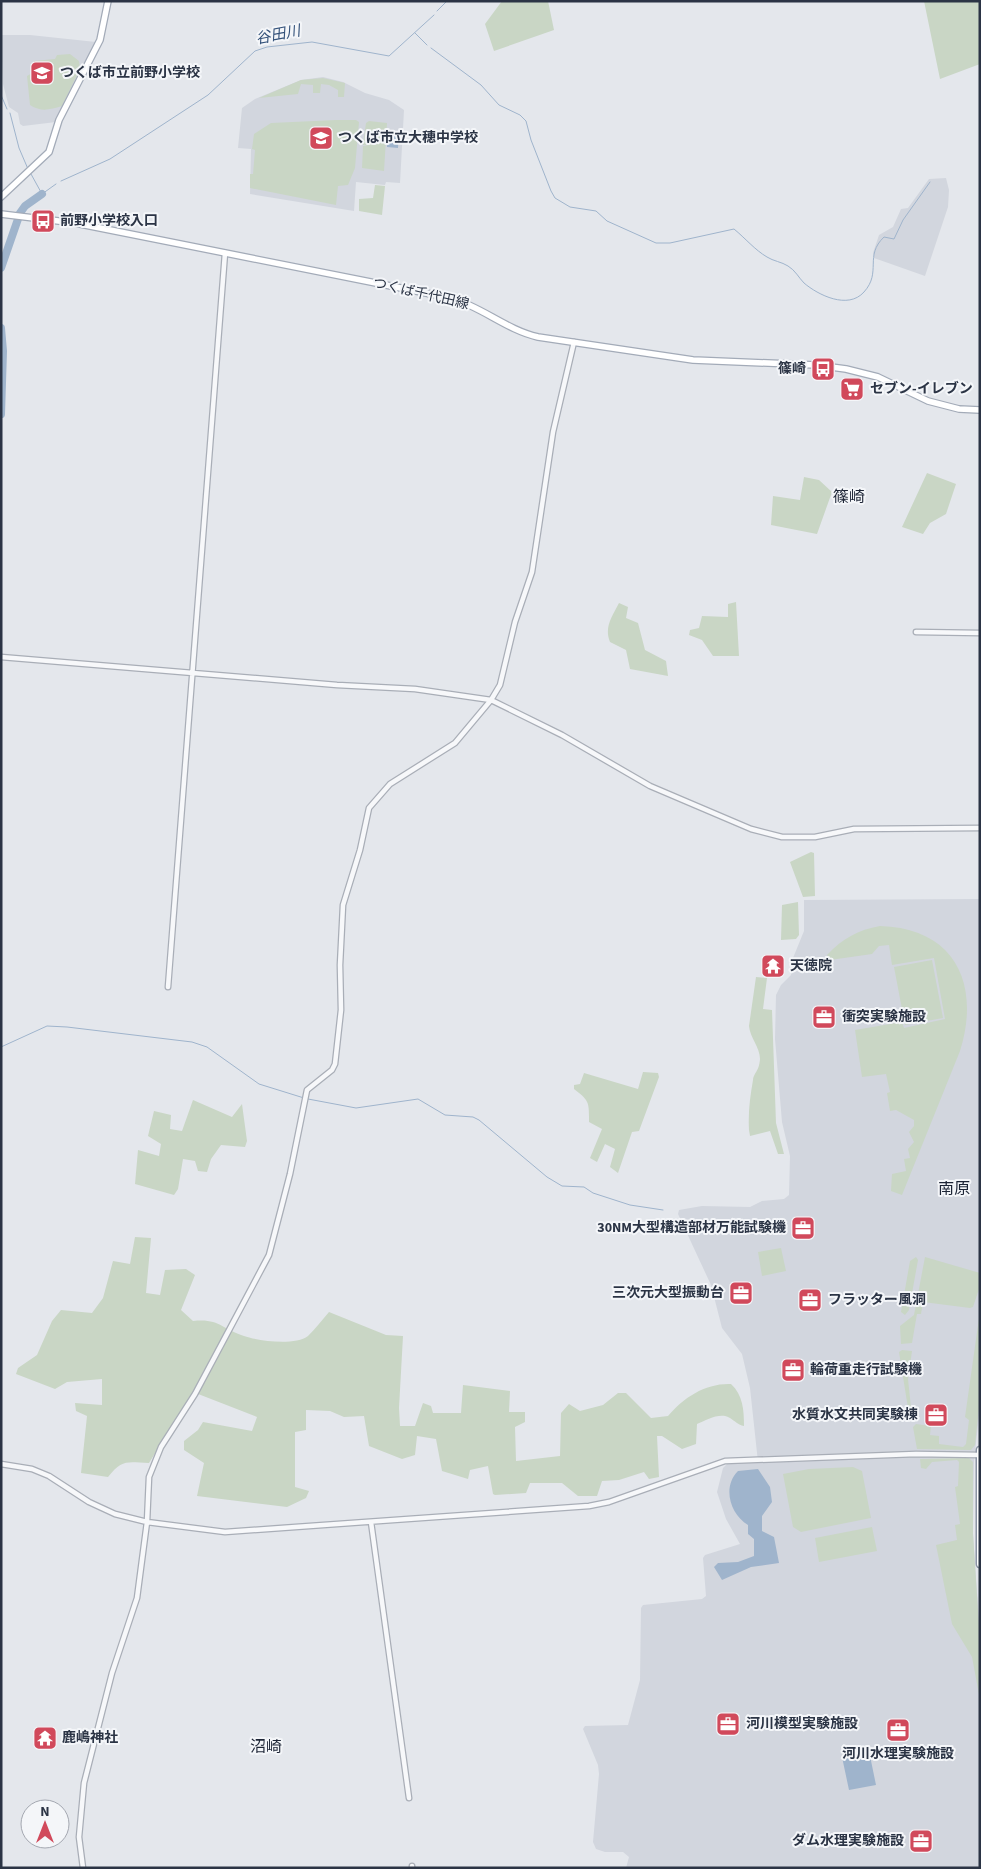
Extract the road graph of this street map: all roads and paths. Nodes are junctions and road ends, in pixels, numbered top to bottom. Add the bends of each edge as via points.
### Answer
1 (108, 1) edge
2 (1, 197) edge
3 (1, 214) edge
4 (225, 253) junction
5 (574, 342) junction
6 (980, 410) edge
7 (916, 632) dead end
8 (980, 633) edge
9 (1, 657) edge
10 (193, 673) junction
11 (491, 700) junction
12 (980, 828) edge
13 (168, 987) dead end
14 (980, 1450) edge
15 (979, 1455) edge
16 (1, 1464) edge
17 (147, 1522) junction
18 (371, 1522) junction
19 (980, 1564) edge
20 (409, 1798) dead end
21 (83, 1868) edge

1 - 2 main road via 102,35 57,124 49,152
3 - 4 main road, つくば千代田線 via 76,223
4 - 5 main road, つくば千代田線 via 450,298 478,308 531,336
4 - 10 street
5 - 6 main road, つくば千代田線 via 693,360 846,369 878,378 928,401 959,409
5 - 11 street via 553,432 532,572 500,685
7 - 8 street
9 - 10 street
10 - 11 street via 415,689
10 - 13 street
11 - 12 street via 562,735 650,786 765,834 801,838 854,829
11 - 17 street via 455,743 390,784 369,808 343,905 342,1010 335,1064 306,1090 290,1174 269,1255 196,1394 155,1458 147,1486
14 - 15 highway
15 - 18 street via 725,1460 590,1506
15 - 19 highway
16 - 17 street via 32,1469 63,1483 101,1509
17 - 18 street via 233,1532
17 - 21 street via 135,1607 112,1673 84,1783 79,1837
18 - 20 street

